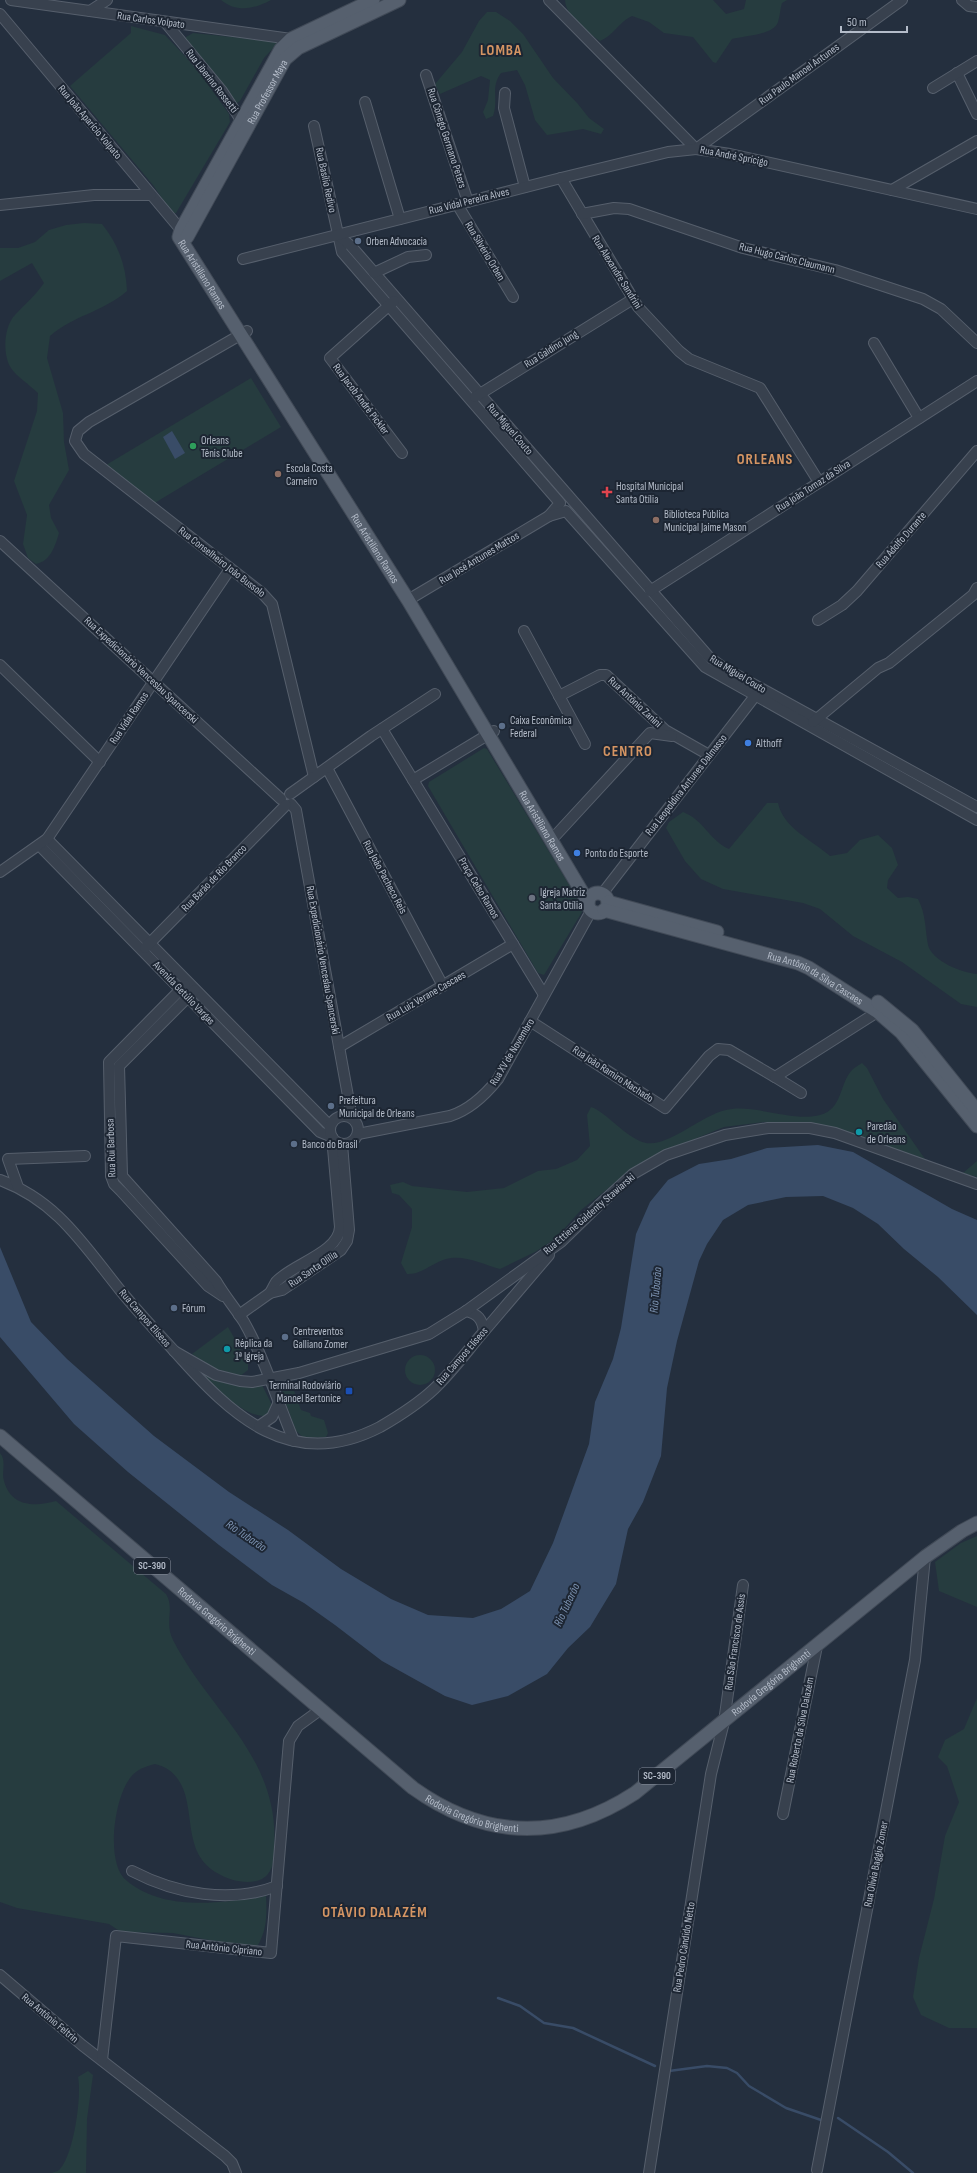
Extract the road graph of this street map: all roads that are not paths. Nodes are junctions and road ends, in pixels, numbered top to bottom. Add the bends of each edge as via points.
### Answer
1 (11, 0) edge
2 (107, 0) edge
3 (373, 0) edge
4 (399, 0) edge
5 (549, 0) edge
6 (902, 0) edge
7 (962, 0) edge
8 (977, 7) edge
9 (90, 11) junction
10 (362, 12) junction
11 (0, 14) edge
12 (165, 22) junction
13 (192, 26) junction
14 (181, 42) junction
15 (295, 44) junction
16 (977, 61) edge
17 (956, 73) junction
18 (426, 75) dead end
19 (933, 88) dead end
20 (505, 93) dead end
21 (365, 102) dead end
22 (977, 114) edge
23 (244, 123) junction
24 (314, 126) dead end
25 (977, 141) edge
26 (696, 149) junction
27 (561, 178) junction
28 (525, 187) junction
29 (892, 190) junction
30 (151, 195) junction
31 (468, 202) junction
32 (457, 204) junction
33 (0, 205) edge
34 (977, 209) edge
35 (582, 214) junction
36 (400, 219) junction
37 (184, 233) junction
38 (338, 235) junction
39 (426, 255) dead end
40 (243, 259) dead end
41 (374, 272) junction
42 (513, 297) dead end
43 (397, 299) junction
44 (633, 299) junction
45 (389, 306) junction
46 (244, 333) junction
47 (874, 343) dead end
48 (977, 343) edge
49 (977, 381) edge
50 (479, 394) junction
51 (470, 400) junction
52 (919, 418) junction
53 (977, 451) edge
54 (530, 452) junction
55 (402, 453) dead end
56 (521, 459) junction
57 (819, 482) junction
58 (571, 500) junction
59 (563, 507) junction
60 (0, 541) edge
61 (230, 569) junction
62 (977, 587) edge
63 (650, 591) junction
64 (411, 599) junction
65 (818, 620) dead end
66 (524, 631) dead end
67 (698, 654) junction
68 (0, 665) edge
69 (154, 682) junction
70 (757, 692) junction
71 (435, 694) dead end
72 (559, 696) junction
73 (817, 719) junction
74 (808, 726) junction
75 (382, 729) junction
76 (491, 733) junction
77 (676, 737) junction
78 (585, 744) dead end
79 (709, 755) junction
80 (100, 762) junction
81 (327, 768) junction
82 (314, 777) junction
83 (413, 780) junction
84 (287, 801) junction
85 (977, 807) edge
86 (977, 820) edge
87 (556, 835) junction
88 (43, 842) junction
89 (0, 872) edge
90 (598, 902) junction
91 (513, 944) junction
92 (146, 947) junction
93 (443, 986) junction
94 (188, 990) junction
95 (544, 995) junction
96 (881, 1009) junction
97 (530, 1021) junction
98 (339, 1047) junction
99 (267, 1062) junction
100 (260, 1070) junction
101 (775, 1077) junction
102 (800, 1093) dead end
103 (977, 1111) edge
104 (352, 1118) junction
105 (330, 1126) junction
106 (977, 1126) edge
107 (358, 1134) junction
108 (332, 1137) junction
109 (342, 1144) junction
110 (84, 1156) dead end
111 (4, 1181) edge
112 (340, 1181) junction
113 (977, 1184) edge
114 (18, 1187) junction
115 (561, 1242) junction
116 (466, 1311) junction
117 (239, 1315) junction
118 (484, 1331) junction
119 (174, 1351) junction
120 (269, 1380) junction
121 (278, 1404) junction
122 (259, 1426) junction
123 (0, 1436) edge
124 (294, 1441) junction
125 (977, 1523) edge
126 (925, 1557) junction
127 (743, 1585) dead end
128 (817, 1646) junction
129 (320, 1710) junction
130 (724, 1722) junction
131 (783, 1814) dead end
132 (132, 1871) dead end
133 (277, 1886) junction
134 (0, 1975) edge
135 (102, 2060) junction
136 (817, 2170) dead end
137 (236, 2173) edge
138 (649, 2173) edge

1 - 9 street, Rua Carlos Volpato
2 - 9 street
3 - 10 main road, Rua Professor Maya
4 - 10 main road, Rua Professor Maya
5 - 26 street, Rua André Spricigo
6 - 26 street, Rua Paulo Manoel Antunes
7 - 8 street via 969,6
9 - 12 street, Rua Carlos Volpato
10 - 15 main road, Rua Professor Maya
11 - 30 street, Rua João Aparício Volpato
12 - 13 street, Rua Carlos Volpato
12 - 14 street, Rua Liberino Rossetti
13 - 14 street, Rua Liberino Rossetti via 184,32
13 - 15 street, Rua Carlos Volpato
14 - 23 street, Rua Liberino Rossetti via 222,90
15 - 23 main road, Rua Professor Maya via 277,54
16 - 17 street
17 - 19 street
17 - 22 street
18 - 31 street, Rua Cônego Germano Peters
20 - 28 street via 504,108
21 - 36 street
23 - 37 main road, Rua Professor Maya
24 - 38 street, Rua Basílio Redivo
25 - 29 street
26 - 27 street, Rua Vidal Pereira Alves via 668,152
26 - 29 street, Rua André Spricigo via 730,154
27 - 28 street, Rua Vidal Pereira Alves
27 - 35 street, Rua Alexandre Sandrini
28 - 31 street, Rua Vidal Pereira Alves
29 - 34 street, Rua André Spricigo
30 - 33 street via 94,194
30 - 37 street, Rua João Aparício Volpato
31 - 32 street, Rua Vidal Pereira Alves
32 - 36 street, Rua Vidal Pereira Alves
32 - 42 street, Rua Silvério Orben
35 - 44 street, Rua Alexandre Sandrini
35 - 48 street, Rua Hugo Carlos Claumann via 614,208 628,209 736,246 835,270 924,299 941,309
36 - 38 street, Rua Vidal Pereira Alves
37 - 46 main road, Rua Aristiliano Ramos
38 - 40 street, Rua Vidal Pereira Alves
38 - 41 street, Rua Miguel Couto
38 - 45 street, Rua Miguel Couto via 342,252
39 - 41 street via 408,257
41 - 43 street, Rua Miguel Couto
43 - 45 street, Rua Jacob André Pickler
43 - 50 street, Rua Miguel Couto
44 - 50 street, Rua Galdino Jung
44 - 57 street, Rua Alexandre Sandrini via 683,356 760,388
45 - 51 street, Rua Miguel Couto
45 - 55 street, Rua Jacob André Pickler via 330,358
46 - 61 street, Rua Conselheiro João Bussolo via 89,422 75,437 84,454
46 - 64 main road, Rua Aristiliano Ramos
47 - 52 street
49 - 52 street, Rua João Tomaz da Silva
50 - 51 street, Rua Galdino Jung
50 - 54 street, Rua Miguel Couto
51 - 56 street, Rua Miguel Couto
52 - 57 street, Rua João Tomaz da Silva
53 - 65 street, Rua Adolfo Durante via 857,591 842,605
54 - 56 street
54 - 58 street, Rua Miguel Couto
56 - 59 street, Rua Miguel Couto
57 - 63 street, Rua João Tomaz da Silva
58 - 59 street via 573,506 570,510
58 - 63 street, Rua Miguel Couto
59 - 64 street, Rua José Antunes Mattos
59 - 67 street, Rua Miguel Couto
60 - 69 street, Rua Expedicionário Venceslau Spancerski
61 - 69 street, Rua Vidal Ramos
61 - 82 street, Rua Conselheiro João Bussolo via 267,598 275,610
62 - 73 street via 884,659 878,668
63 - 67 street, Rua Miguel Couto
64 - 76 main road, Rua Aristiliano Ramos
66 - 72 street
67 - 70 street, Rua Miguel Couto via 719,665
68 - 80 street
69 - 80 street, Rua Vidal Ramos
69 - 84 street, Rua Expedicionário Venceslau Spancerski
70 - 73 street, Rua Miguel Couto
70 - 74 street, Rua Miguel Couto
70 - 79 street, Rua Leopoldina Antunes Dalmasso
71 - 75 street, Rua Barão de Rio Branco
72 - 77 street, Rua Antônio Zanini via 604,674
72 - 78 street
73 - 74 street
73 - 85 street, Rua Miguel Couto
74 - 86 street, Rua Miguel Couto
75 - 81 street, Rua Barão de Rio Branco
75 - 83 street, Praça Celso Ramos
76 - 83 street
76 - 87 main road, Rua Aristiliano Ramos
76 - 90 main road, Rua Aristiliano Ramos
77 - 79 street, Rua Antônio Zanini
77 - 87 street via 650,734
79 - 90 street, Rua Leopoldina Antunes Dalmasso
80 - 88 street, Rua Vidal Ramos
81 - 82 street, Rua Barão de Rio Branco
81 - 93 street, Rua João Pacheco Reis
82 - 84 street, Rua Barão de Rio Branco
83 - 91 street, Praça Celso Ramos
84 - 92 street, Rua Barão de Rio Branco
84 - 98 street, Rua Expedicionário Venceslau Spancerski via 296,810
87 - 90 main road, Rua Aristiliano Ramos
88 - 89 street
88 - 92 street, Avenida Getúlio Vargas
90 - 95 street, Rua XV de Novembro
90 - 96 main road, Rua Antônio da Silva Cascaes via 743,944 803,965
91 - 93 street, Rua Luiz Verane Cascaes
91 - 95 street, Praça Celso Ramos
92 - 94 street, Avenida Getúlio Vargas
93 - 98 street, Rua Luiz Verane Cascaes
94 - 99 street, Avenida Getúlio Vargas
94 - 100 street, Avenida Getúlio Vargas
94 - 117 street, Rua Rui Barbosa via 135,1042 109,1062 114,1091 116,1155 112,1180 124,1188 195,1265 208,1286 226,1299
95 - 97 street, Rua XV de Novembro
96 - 101 street
96 - 103 main road, Rua Antônio da Silva Cascaes via 912,1030
96 - 106 main road, Rua Antônio da Silva Cascaes
97 - 101 street, Rua João Ramiro Machado via 665,1108 709,1056 718,1049 729,1050
97 - 107 street, Rua XV de Novembro via 495,1082 485,1094 463,1110 450,1116
98 - 104 street, Rua Expedicionário Venceslau Spancerski
99 - 100 street
99 - 105 street, Avenida Getúlio Vargas
100 - 108 street, Avenida Getúlio Vargas via 320,1132
101 - 102 street
104 - 105 street via 339,1116
104 - 107 street via 357,1124
105 - 108 street
107 - 109 street via 350,1142
108 - 109 street
108 - 112 street, Rua Santa Olília
109 - 112 street, Rua Santa Olília
110 - 114 street via 8,1159
111 - 114 street, Rua Campos Elíseos
112 - 117 street, Rua Santa Olília via 349,1230 341,1241 341,1250 282,1290 270,1293
113 - 115 street, Rua Ettiene Galdenty Stawiarski via 835,1133 803,1128 762,1129 701,1142 649,1164 620,1185
114 - 119 street, Rua Campos Elíseos via 39,1199 60,1216 150,1326
115 - 116 street, Rua Ettiene Galdenty Stawiarski
115 - 118 street, Rua Campos Elíseos
116 - 118 street via 480,1318
116 - 120 street, Rua Ettiene Galdenty Stawiarski via 429,1334
117 - 120 street, Rua Rui Barbosa
118 - 124 street, Rua Campos Elíseos via 438,1384 406,1411 370,1432 353,1438 318,1444
119 - 120 street, Rua Ettiene Galdenty Stawiarski via 204,1369 229,1379 252,1382
119 - 122 street, Rua Campos Elíseos via 217,1398
120 - 121 street, Rua Rui Barbosa
121 - 122 street via 272,1417
121 - 124 street, Rua Rui Barbosa
122 - 124 street, Rua Campos Elíseos
123 - 129 main road, Rodovia Gregório Brighenti / SC-390
125 - 126 main road, Rodovia Gregório Brighenti / SC-390
126 - 128 main road, Rodovia Gregório Brighenti / SC-390
126 - 136 street, Rua Olívia Baggio Zomer via 916,1652
127 - 130 street, Rua São Francisco de Assis
128 - 130 main road, Rodovia Gregório Brighenti / SC-390
128 - 131 street, Rua Roberto da Silva Dalazém
129 - 130 main road, Rodovia Gregório Brighenti / SC-390 via 428,1799 477,1822 514,1829 554,1827 604,1812 635,1793
129 - 133 street, Rua Antônio Cipriano via 298,1726 289,1741
130 - 138 street, Rua Pedro Cândido Netto via 711,1774
132 - 133 street via 155,1882 205,1895 256,1893
133 - 135 street, Rua Antônio Cipriano via 272,1953 116,1936
134 - 135 street, Rua Antônio Feltrin
135 - 137 street, Rua Antônio Feltrin via 225,2156

